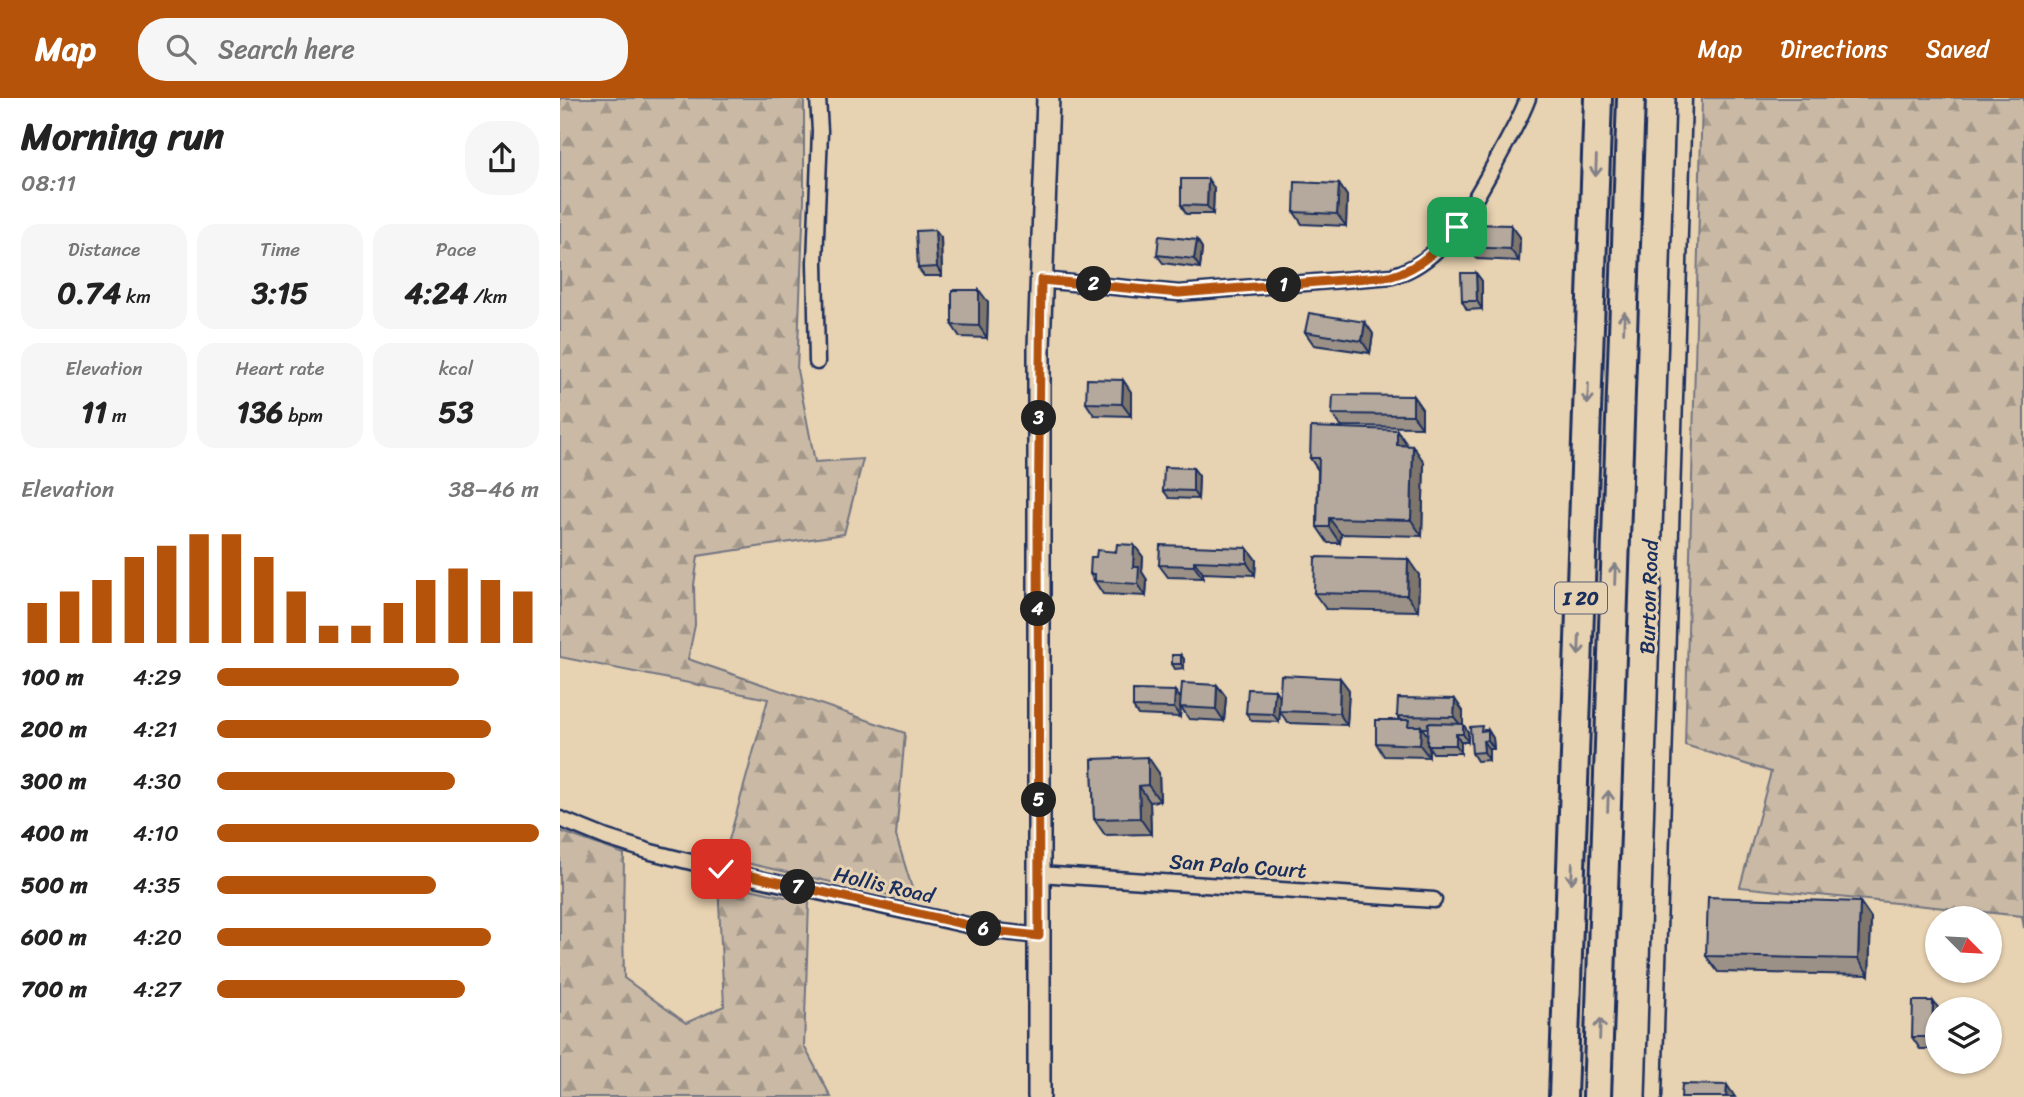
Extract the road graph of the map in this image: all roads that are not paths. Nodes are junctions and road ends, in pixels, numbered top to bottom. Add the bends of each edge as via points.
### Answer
1 (818, 98) edge
2 (1048, 98) edge
3 (1528, 98) edge
4 (1598, 98) edge
5 (1631, 98) edge
6 (1684, 98) edge
7 (1041, 280) junction
8 (817, 362) dead end
9 (560, 819) edge
10 (1039, 874) junction
11 (1434, 900) dead end
12 (1039, 936) junction
13 (1039, 1097) edge
14 (1563, 1097) edge
15 (1597, 1097) edge
16 (1654, 1097) edge

1 - 8 street
2 - 7 street
3 - 7 street via 1457,227 1424,261 1403,273 1191,293
4 -> 14 highway, I 20
15 -> 5 highway, I 20
6 - 16 street, Burton Road
7 - 10 street
9 - 12 street, Hollis Road via 651,852 741,874 994,931
10 - 11 street, San Palo Court
10 - 12 street
12 - 13 street

